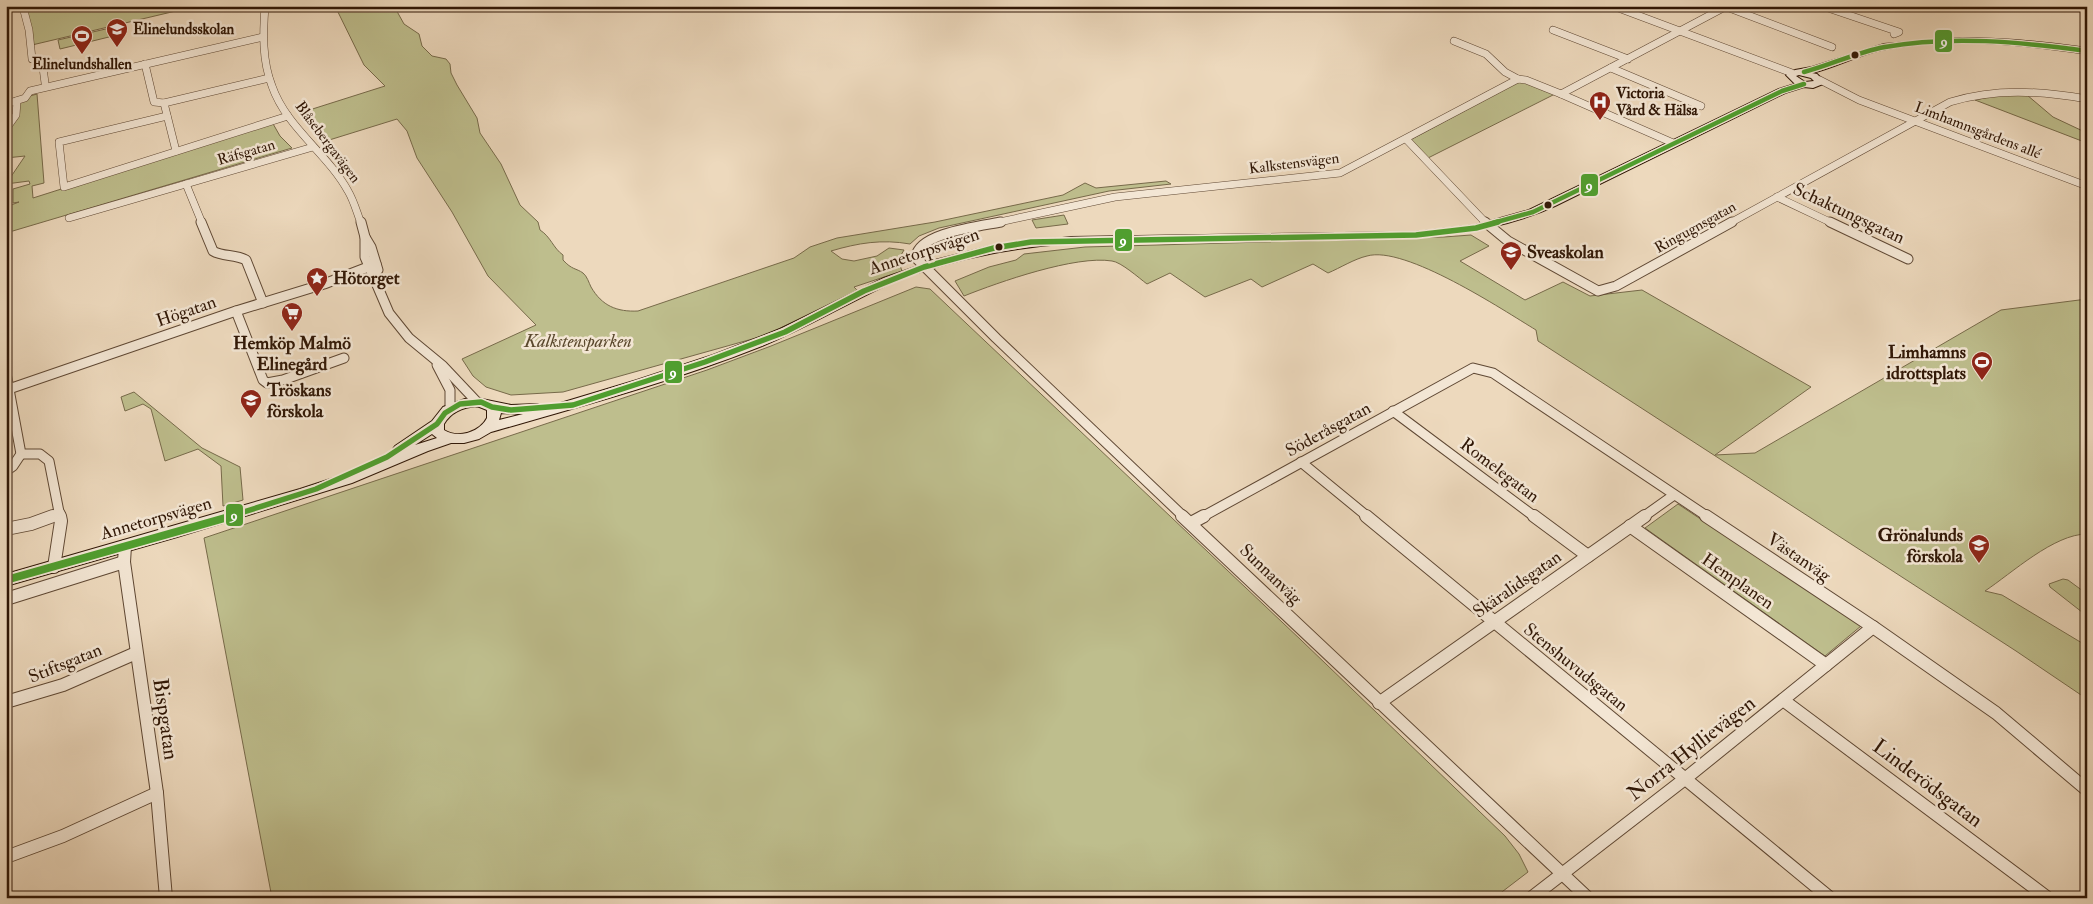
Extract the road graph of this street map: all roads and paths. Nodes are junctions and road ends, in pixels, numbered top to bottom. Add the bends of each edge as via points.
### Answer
1 (265, 6) edge
2 (1613, 6) edge
3 (1725, 6) edge
4 (1822, 6) edge
5 (24, 7) edge
6 (1553, 30) dead end
7 (1680, 31) junction
8 (1894, 34) dead end
9 (263, 37) junction
10 (1454, 42) dead end
11 (1928, 42) junction
12 (1832, 47) dead end
13 (2087, 49) edge
14 (1628, 59) junction
15 (32, 60) dead end
16 (42, 60) dead end
17 (145, 64) junction
18 (1611, 68) junction
19 (1804, 72) junction
20 (1792, 76) junction
21 (269, 78) junction
22 (1518, 79) junction
23 (1820, 80) junction
24 (1807, 84) junction
25 (45, 85) junction
26 (1561, 94) junction
27 (2087, 99) edge
28 (1859, 100) junction
29 (17, 101) junction
30 (164, 103) junction
31 (6, 104) edge
32 (1701, 106) dead end
33 (167, 116) junction
34 (288, 116) junction
35 (1914, 120) junction
36 (6, 129) edge
37 (1406, 139) junction
38 (1673, 143) junction
39 (313, 147) junction
40 (176, 151) junction
41 (1657, 153) junction
42 (186, 184) junction
43 (2087, 186) edge
44 (1777, 197) junction
45 (70, 218) dead end
46 (1485, 223) junction
47 (1908, 259) dead end
48 (373, 266) junction
49 (928, 271) junction
50 (264, 302) junction
51 (236, 311) junction
52 (344, 358) dead end
53 (434, 360) junction
54 (1482, 369) joint
55 (6, 373) edge
56 (8, 389) edge
57 (477, 402) junction
58 (573, 405) junction
59 (492, 407) junction
60 (450, 409) junction
61 (1393, 411) junction
62 (437, 424) junction
63 (487, 428) junction
64 (449, 438) junction
65 (21, 454) junction
66 (1301, 462) junction
67 (6, 471) edge
68 (316, 489) junction
69 (1674, 495) junction
70 (60, 513) junction
71 (1191, 523) junction
72 (1630, 526) junction
73 (6, 529) edge
74 (125, 546) junction
75 (1588, 556) junction
76 (124, 562) junction
77 (54, 567) junction
78 (6, 580) edge
79 (6, 600) edge
80 (1494, 622) junction
81 (1873, 627) junction
82 (136, 652) junction
83 (1826, 665) junction
84 (1783, 700) junction
85 (6, 702) edge
86 (1379, 703) junction
87 (1686, 778) junction
88 (2087, 790) edge
89 (157, 793) junction
90 (6, 857) edge
91 (1562, 874) junction
92 (2087, 896) edge
93 (166, 898) edge
94 (1531, 898) edge
95 (1588, 898) edge
96 (1830, 898) edge
97 (2048, 898) edge
98 (2083, 898) edge

1 - 9 street, Blåsebergavägen
2 - 7 street
3 - 7 street
3 - 12 street
4 - 8 street via 1899,32
5 - 15 street
6 - 14 street
7 - 14 street
7 - 20 street
9 - 17 street
9 - 21 street, Blåsebergavägen
10 - 22 street via 1486,54
11 - 13 main road, Annetorpsvägen via 2014,42
11 - 19 main road, Annetorpsvägen via 1868,51
11 - 23 main road, Annetorpsvägen via 1870,54 1825,73
14 - 18 street
16 - 25 street
17 - 25 street
17 - 30 street via 154,102
18 - 26 street
18 - 32 street
19 - 20 main road, Annetorpsvägen
19 - 23 main road, Annetorpsvägen
20 - 24 main road
20 - 38 main road, Annetorpsvägen via 1782,86
21 - 30 street
21 - 34 street, Blåsebergavägen
22 - 26 street
22 - 37 street, Kalkstensvägen
23 - 24 main road, Annetorpsvägen
23 - 28 street, Limhamnsgårdens allé
24 - 28 street, Limhamnsgårdens allé
24 - 41 main road, Annetorpsvägen via 1782,91
25 - 29 street
26 - 38 street
27 - 35 street, Ringugnsgatan via 2029,92 1982,93 1950,102
28 - 35 street, Limhamnsgårdens allé
29 - 31 street
29 - 36 street via 16,115
30 - 33 street
33 - 40 street
33 - 40 street via 59,142 64,187
34 - 39 street, Blåsebergavägen
34 - 40 street
35 - 43 street, Limhamnsgårdens allé
35 - 44 street, Ringugnsgatan
37 - 46 street, Ringugnsgatan
37 - 49 street, Kalkstensvägen via 1340,173 1115,197 941,235 917,249 916,258
38 - 41 main road, Annetorpsvägen
39 - 42 street, Räfsgatan
39 - 48 street, Blåsebergavägen via 348,191 358,211 365,237 364,250
41 - 46 main road, Annetorpsvägen via 1548,207
42 - 45 street, Räfsgatan
42 - 50 street via 213,251 218,255 246,260
44 - 46 street, Ringugnsgatan via 1616,286 1598,291 1508,241
44 - 47 street, Schaktungsgatan
46 - 49 main road, Annetorpsvägen via 1456,232 1114,239 1000,256
48 - 50 street, Högatan
48 - 53 street, Blåsebergavägen via 379,293 389,313 409,338
49 - 58 main road, Annetorpsvägen via 785,332
49 - 71 street, Sunnanväg
50 - 51 street, Högatan
51 - 52 street via 267,383
51 - 56 street, Högatan
53 - 57 street, Blåsebergavägen
53 - 60 street, Blåsebergavägen via 450,390
54 - 61 street, Söderåsgatan via 1473,368
54 - 69 street, Västanväg via 1493,373
55 - 56 street
56 - 65 street
57 - 59 main road, Annetorpsvägen
57 - 60 main road
58 - 59 main road, Annetorpsvägen via 511,410
58 - 63 main road, Annetorpsvägen
59 - 63 main road via 495,417
60 - 62 main road, Annetorpsvägen
61 - 66 street, Söderåsgatan
61 - 75 street, Romelegatan
62 - 64 main road via 438,432
62 - 68 main road, Annetorpsvägen via 387,457
63 - 64 main road, Annetorpsvägen via 469,438
64 - 68 main road, Annetorpsvägen via 372,471
65 - 67 street
65 - 70 street via 47,456
66 - 71 street, Söderåsgatan
66 - 80 street, Stenshuvudsgatan
68 - 74 main road, Annetorpsvägen
69 - 72 street, Skäralidsgatan
69 - 81 street, Västanväg
70 - 73 street
70 - 77 street
71 - 86 street, Sunnanväg
72 - 75 street, Skäralidsgatan
72 - 83 street, Hemplanen
74 - 76 street, Bispgatan
74 - 77 main road, Annetorpsvägen
75 - 80 street, Skäralidsgatan
76 - 79 street, Annetorpsvägen
76 - 82 street, Bispgatan
77 - 78 main road, Annetorpsvägen
80 - 86 street, Skäralidsgatan
80 - 87 street, Stenshuvudsgatan
81 - 83 street, Norra Hyllievägen
81 - 88 street, Västanväg via 1996,712
82 - 85 street, Stiftsgatan via 64,685
82 - 89 street, Bispgatan
83 - 84 street, Norra Hyllievägen
84 - 87 street, Norra Hyllievägen
84 - 97 street, Linderödsgatan
86 - 91 street, Sunnanväg
87 - 91 street, Norra Hyllievägen
87 - 96 street, Stenshuvudsgatan
89 - 90 street via 63,836
89 - 93 street, Bispgatan
91 - 94 street, Norra Hyllievägen
91 - 95 street, Sunnanväg
92 - 98 street

